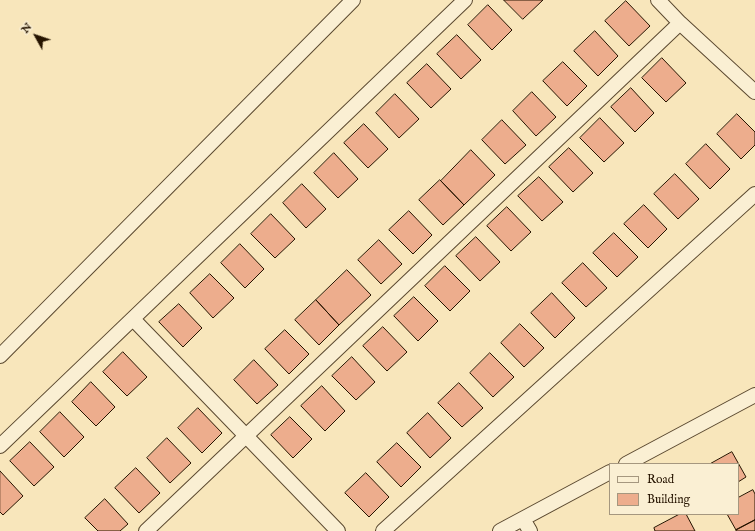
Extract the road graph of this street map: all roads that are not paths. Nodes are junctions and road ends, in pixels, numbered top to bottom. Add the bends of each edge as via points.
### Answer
1 (353, 0) edge
2 (465, 0) edge
3 (658, 0) edge
4 (680, 23) junction
5 (755, 92) edge
6 (755, 194) edge
7 (133, 319) junction
8 (0, 356) edge
9 (755, 395) edge
10 (246, 435) junction
11 (0, 446) edge
12 (628, 463) edge
13 (609, 473) edge
14 (527, 525) edge
15 (146, 531) edge
16 (338, 531) edge
17 (384, 531) edge
18 (500, 531) edge

1 - 8 street
2 - 7 street
3 - 4 street
4 - 5 street
4 - 10 street
6 - 17 street
7 - 10 street
7 - 11 street
9 - 12 street
10 - 15 street
10 - 16 street
13 - 14 street
14 - 18 street

